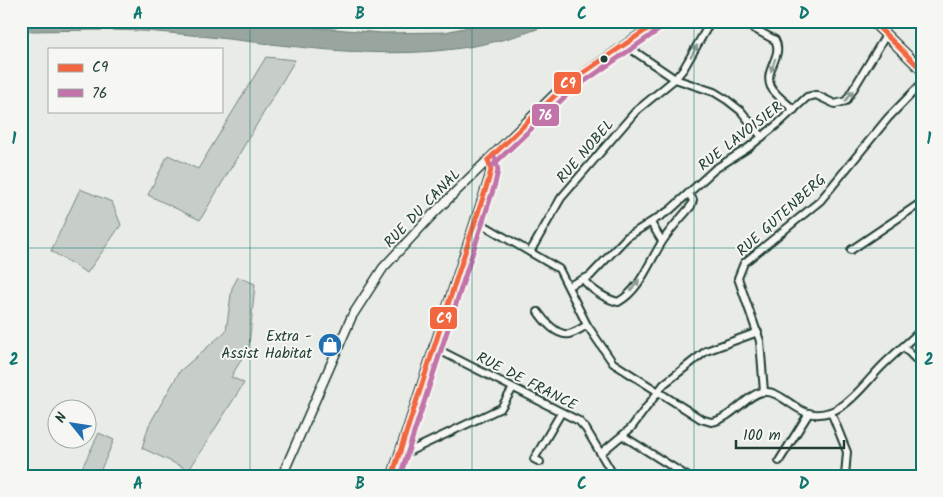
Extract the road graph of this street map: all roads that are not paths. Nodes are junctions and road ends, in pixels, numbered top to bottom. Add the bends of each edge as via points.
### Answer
1 (659, 21) edge
2 (711, 21) edge
3 (740, 21) edge
4 (872, 21) edge
5 (886, 35) junction
6 (625, 46) junction
7 (922, 70) edge
8 (675, 79) junction
9 (922, 83) edge
10 (794, 110) junction
11 (762, 137) junction
12 (488, 160) junction
13 (688, 194) junction
14 (922, 202) edge
15 (475, 220) junction
16 (651, 223) junction
17 (662, 241) junction
18 (850, 250) dead end
19 (530, 252) junction
20 (583, 279) junction
21 (568, 286) junction
22 (538, 312) dead end
23 (587, 325) junction
24 (922, 329) edge
25 (758, 332) junction
26 (904, 346) junction
27 (433, 347) junction
28 (922, 366) edge
29 (513, 388) junction
30 (658, 390) junction
31 (764, 392) junction
32 (561, 412) junction
33 (831, 412) junction
34 (808, 413) junction
35 (624, 436) junction
36 (399, 453) junction
37 (601, 453) junction
38 (779, 461) dead end
39 (540, 462) dead end
40 (282, 476) edge
41 (392, 476) edge
42 (614, 476) edge
43 (687, 476) edge
44 (845, 476) edge

1 - 6 street, RUE DU CANAL
8 -> 2 street, RUE NOBEL
3 -> 10 street via 775,40 778,51 769,78 773,89
4 - 5 main road
5 - 7 main road
10 -> 5 street, RUE LAVOISIER via 813,95 835,104 843,103
6 - 8 street
6 - 12 street, RUE DU CANAL via 567,84
8 - 11 street via 714,92 727,100 741,111
8 - 19 street, RUE NOBEL via 636,111 560,198
9 - 25 street, RUE GUTENBERG via 888,118 820,201 744,263 738,278
10 - 11 street, RUE LAVOISIER
11 - 13 street, RUE LAVOISIER via 715,169
12 - 15 street via 491,170
12 - 40 street, RUE DU CANAL via 401,247 366,291
13 - 16 street, RUE LAVOISIER
13 - 17 street via 693,200 691,206
14 - 18 street
15 - 19 street
15 - 27 street
16 - 17 street
16 - 20 street, RUE LAVOISIER via 627,237
20 -> 17 street via 589,287 618,302 644,274
19 - 21 street via 559,269
20 - 21 street, RUE LAVOISIER
21 - 23 street
22 - 23 street via 546,323 562,333 570,334
23 - 30 street via 613,363
24 - 26 street
25 - 30 street via 706,351
25 - 31 street, RUE GUTENBERG
26 - 28 street
26 - 33 street via 854,397
27 - 29 street, RUE DE FRANCE
27 - 36 street
29 - 32 street, RUE DE FRANCE
29 - 36 street via 501,408 406,453
30 - 31 street via 711,422 729,415 756,394
30 - 35 street
31 - 34 street
32 - 37 street, RUE DE FRANCE via 579,421
32 - 39 street via 534,459
33 - 34 street
33 - 44 street via 847,452
34 - 38 street
35 - 37 street
35 - 43 street
36 - 41 street
37 - 42 street, RUE DE FRANCE

